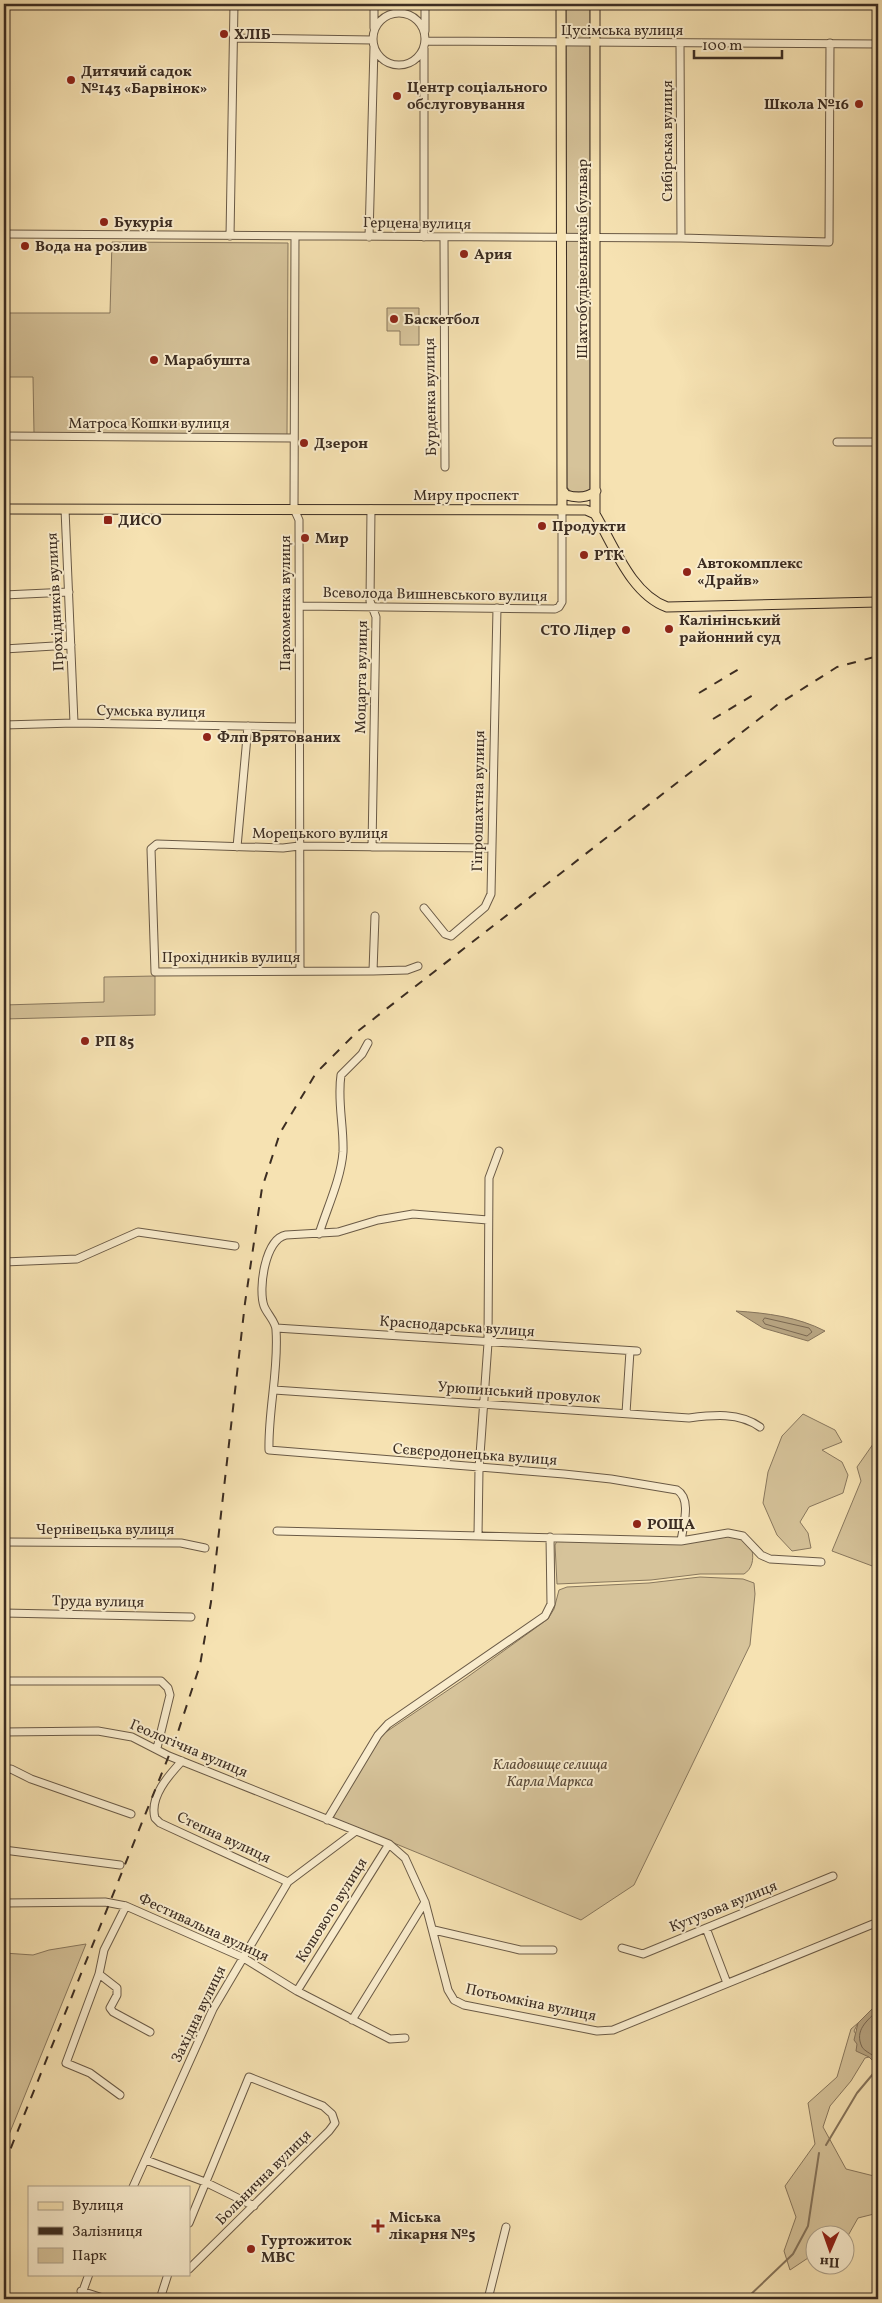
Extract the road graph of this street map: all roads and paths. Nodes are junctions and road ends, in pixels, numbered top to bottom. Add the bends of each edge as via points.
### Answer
1 (234, 4) edge
2 (374, 4) edge
3 (425, 4) edge
4 (561, 4) edge
5 (595, 4) edge
6 (374, 31) junction
7 (234, 38) junction
8 (425, 41) junction
9 (373, 43) junction
10 (561, 43) junction
11 (595, 43) junction
12 (680, 43) junction
13 (830, 44) junction
14 (878, 44) edge
15 (4, 234) edge
16 (230, 236) junction
17 (295, 236) junction
18 (369, 237) junction
19 (424, 237) junction
20 (596, 237) junction
21 (444, 238) junction
22 (562, 238) junction
23 (681, 238) junction
24 (4, 436) edge
25 (294, 438) junction
26 (837, 442) dead end
27 (878, 442) edge
28 (445, 467) dead end
29 (562, 490) junction
30 (596, 491) junction
31 (4, 509) edge
32 (65, 509) junction
33 (294, 509) junction
34 (371, 509) junction
35 (562, 509) junction
36 (595, 514) junction
37 (69, 592) junction
38 (4, 595) edge
39 (878, 602) edge
40 (300, 606) junction
41 (373, 606) junction
42 (497, 608) junction
43 (71, 645) junction
44 (4, 649) edge
45 (74, 723) junction
46 (4, 725) edge
47 (248, 726) junction
48 (299, 727) junction
49 (299, 846) junction
50 (237, 847) junction
51 (372, 847) junction
52 (491, 848) junction
53 (151, 849) joint
54 (424, 908) dead end
55 (374, 916) dead end
56 (418, 966) dead end
57 (373, 971) junction
58 (300, 972) junction
59 (368, 1043) dead end
60 (499, 1151) dead end
61 (488, 1220) junction
62 (318, 1234) junction
63 (235, 1246) dead end
64 (4, 1262) edge
65 (276, 1328) junction
66 (488, 1342) junction
67 (274, 1390) junction
68 (484, 1404) junction
69 (626, 1413) junction
70 (760, 1427) dead end
71 (479, 1469) junction
72 (277, 1531) dead end
73 (478, 1535) junction
74 (550, 1537) junction
75 (681, 1541) junction
76 (4, 1542) edge
77 (205, 1548) dead end
78 (821, 1562) dead end
79 (4, 1613) edge
80 (191, 1617) dead end
81 (4, 1681) edge
82 (4, 1732) edge
83 (157, 1748) junction
84 (182, 1761) junction
85 (4, 1787) edge
86 (131, 1814) dead end
87 (327, 1820) junction
88 (356, 1831) junction
89 (388, 1844) junction
90 (4, 1850) edge
91 (120, 1865) dead end
92 (833, 1876) dead end
93 (288, 1882) junction
94 (425, 1902) junction
95 (4, 1903) edge
96 (126, 1906) junction
97 (878, 1922) edge
98 (706, 1928) junction
99 (434, 1930) junction
100 (622, 1948) dead end
101 (554, 1950) dead end
102 (242, 1957) junction
103 (99, 1974) junction
104 (727, 1983) junction
105 (297, 1991) junction
106 (352, 2020) junction
107 (150, 2032) dead end
108 (406, 2038) dead end
109 (120, 2095) dead end
110 (146, 2160) junction
111 (205, 2182) junction
112 (133, 2186) edge
113 (254, 2206) junction
114 (190, 2220) edge
115 (506, 2227) dead end
116 (190, 2268) edge
117 (88, 2276) edge
118 (167, 2276) edge
119 (81, 2295) edge
120 (106, 2299) edge
121 (160, 2299) edge
122 (488, 2299) edge

1 - 7 street
2 - 6 street
3 - 8 street
4 - 10 main road, Шахтобудівельників бульвар
5 - 11 main road, Шахтобудівельників бульвар
6 - 8 street via 388,15 402,13 415,18
6 - 9 street
7 - 9 street
7 - 16 street
8 - 9 street via 414,61 398,66 384,61
8 - 10 street, Цусімська вулиця
8 - 19 street
9 - 18 street
10 - 11 street, Цусімська вулиця
10 - 22 main road, Шахтобудівельників бульвар
11 - 12 street, Цусімська вулиця
11 - 20 main road, Шахтобудівельників бульвар
12 - 13 street, Цусімська вулиця
12 - 23 street, Сибірська вулиця
13 - 14 street, Цусімська вулиця
13 - 23 street, Герцена вулиця via 829,242
15 - 16 street, Герцена вулиця
16 - 17 street, Герцена вулиця
17 - 18 street, Герцена вулиця
17 - 25 street, Пархоменка вулиця
18 - 19 street, Герцена вулиця
19 - 21 street, Герцена вулиця
20 - 22 street, Герцена вулиця
20 - 23 street, Герцена вулиця
20 - 30 main road, Шахтобудівельників бульвар
21 - 22 street, Герцена вулиця
21 - 28 street, Бурденка вулиця
22 - 29 main road, Шахтобудівельників бульвар
24 - 25 street, Матроса Кошки вулиця
25 - 33 street, Пархоменка вулиця
26 - 27 street
29 - 30 main road via 566,495 584,497
29 - 35 main road, Шахтобудівельників бульвар
30 - 36 main road, Шахтобудівельників бульвар
31 - 32 main road, Миру проспект
32 - 33 main road, Миру проспект
32 - 37 street, Прохідників вулиця
33 - 34 main road, Миру проспект
33 - 40 street, Пархоменка вулиця via 298,520
34 - 35 main road, Миру проспект
34 - 41 street, Моцарта вулиця via 370,602
35 - 36 main road, Миру проспект via 586,510
35 - 42 street, Всеволода Вишневського вулиця via 560,607 555,610
36 - 39 main road via 632,578 655,603 667,607
37 - 38 street
37 - 43 street, Прохідників вулиця
40 - 41 street, Всеволода Вишневського вулиця
40 - 48 street, Пархоменка вулиця
41 - 42 street, Всеволода Вишневського вулиця
41 - 51 street, Моцарта вулиця via 376,617 376,708
42 - 52 street, Гіпрошахтна вулиця
43 - 44 street
43 - 45 street, Прохідників вулиця
45 - 46 street, Сумська вулиця
45 - 47 street, Сумська вулиця
47 - 48 street, Сумська вулиця
47 - 50 street
48 - 49 street, Пархоменка вулиця
49 - 50 street, Морецького вулиця
49 - 51 street, Морецького вулиця
49 - 58 street, Пархоменка вулиця
50 - 53 street, Морецького вулиця via 157,844
51 - 52 street, Морецького вулиця
52 - 54 street, Гіпрошахтна вулиця via 491,894 485,908 448,936
53 - 58 street, Прохідників вулиця via 154,972
55 - 57 street
56 - 57 street, Прохідників вулиця via 407,970
57 - 58 street, Прохідників вулиця
59 - 62 street via 362,1054 341,1075 339,1101 343,1152
60 - 61 street via 489,1178
61 - 62 street via 413,1214
61 - 66 street
62 - 65 street via 286,1234 279,1238 267,1256 262,1295
63 - 64 street via 138,1232 77,1259
65 - 66 street, Краснодарська вулиця
65 - 67 street
66 - 68 street
66 - 69 street, Краснодарська вулиця via 634,1351
67 - 68 street, Урюпинський провулок
67 - 71 street, Сєвєродонецька вулиця via 271,1450
68 - 69 street, Урюпинський провулок
68 - 71 street
69 - 70 street, Урюпинський провулок via 689,1418 732,1416
71 - 73 street
71 - 75 street, Сєвєродонецька вулиця via 611,1479 677,1490 686,1504
72 - 73 street
73 - 74 street
74 - 75 street
74 - 87 street via 551,1604 545,1616 388,1724 378,1735
75 - 78 street via 728,1533 743,1536 761,1556 770,1559
76 - 77 street, Чернівецька вулиця via 181,1543
79 - 80 street, Труда вулиця
81 - 83 street via 161,1681 170,1695
82 - 83 street, Геологічна вулиця via 98,1731 132,1738
83 - 84 street, Геологічна вулиця
84 - 87 street, Геологічна вулиця
84 - 93 street, Степна вулиця via 160,1790 154,1807 155,1818
85 - 86 street via 6,1769 12,1769 31,1779
87 - 88 street, Геологічна вулиця
88 - 89 street, Потьомкіна вулиця
88 - 93 street, Західна вулиця
89 - 94 street, Потьомкіна вулиця via 406,1858
89 - 105 street, Кошового вулиця
90 - 91 street
92 - 98 street, Кутузова вулиця
93 - 102 street, Західна вулиця
94 - 99 street, Потьомкіна вулиця
94 - 106 street
95 - 96 street, Фестивальна вулиця via 105,1902
96 - 102 street, Фестивальна вулиця
96 - 103 street via 104,1950
97 - 104 street, Потьомкіна вулиця
98 - 100 street, Кутузова вулиця via 643,1954
98 - 104 street
99 - 101 street via 520,1950
99 - 104 street, Потьомкіна вулиця via 448,1990 454,2000 597,2030 613,2030
102 - 105 street, Фестивальна вулиця
102 - 110 street, Західна вулиця via 213,2009
103 - 107 street via 117,1988 110,2008 113,2012
103 - 109 street via 66,2063 90,2073
105 - 106 street, Фестивальна вулиця
106 - 108 street, Фестивальна вулиця via 390,2039
110 - 111 street
110 - 112 street, Західна вулиця
111 - 113 street
111 - 113 street, Больнична вулиця via 248,2077 323,2106 332,2114 335,2123
111 - 114 street
113 - 116 street, Больнична вулиця
115 - 122 street
117 - 119 street
118 - 121 street
119 - 120 street

